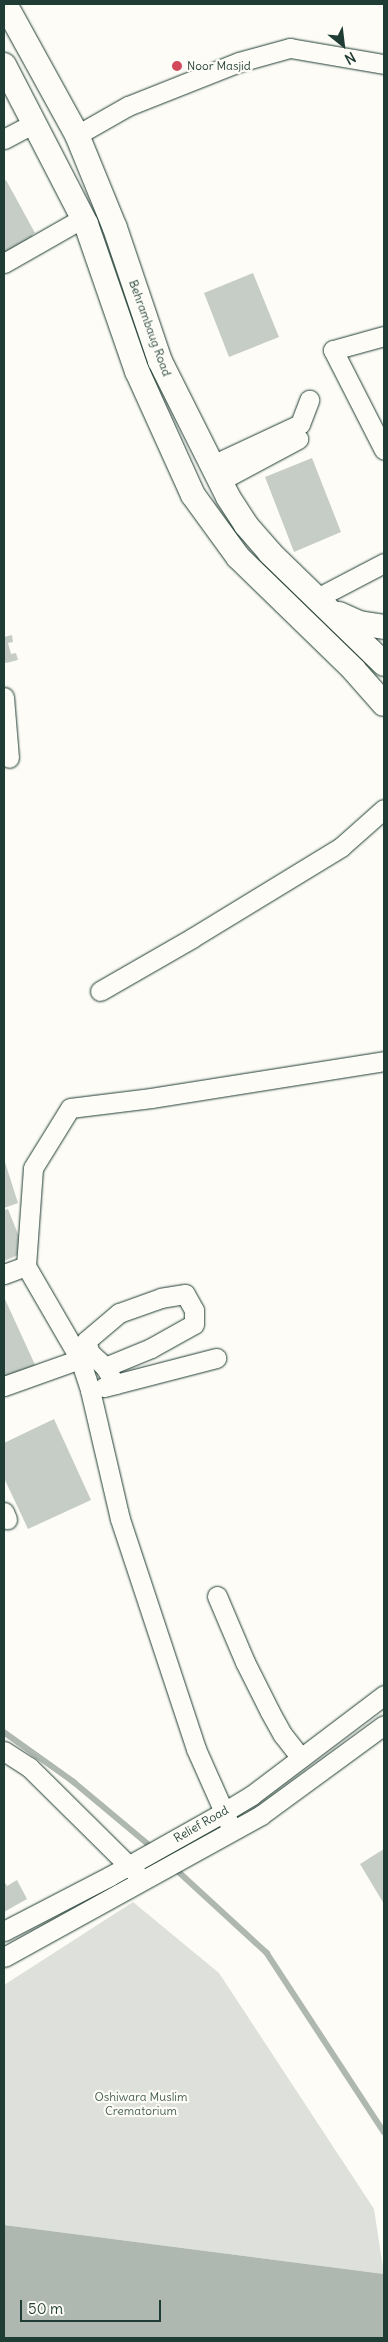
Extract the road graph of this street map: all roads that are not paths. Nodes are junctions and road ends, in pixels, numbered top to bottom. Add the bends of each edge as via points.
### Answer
1 (5, 4) edge
2 (384, 64) edge
3 (4, 65) edge
4 (34, 124) junction
5 (77, 135) junction
6 (4, 139) edge
7 (83, 218) junction
8 (4, 263) edge
9 (384, 336) edge
10 (309, 400) dead end
11 (304, 436) dead end
12 (384, 450) edge
13 (216, 473) junction
14 (384, 563) edge
15 (324, 604) junction
16 (384, 627) edge
17 (381, 655) edge
18 (354, 670) junction
19 (382, 695) edge
20 (4, 697) edge
21 (9, 758) dead end
22 (384, 809) edge
23 (100, 991) dead end
24 (384, 1061) edge
25 (26, 1266) junction
26 (4, 1274) edge
27 (216, 1358) dead end
28 (80, 1359) junction
29 (105, 1367) junction
30 (116, 1384) junction
31 (4, 1386) edge
32 (90, 1390) junction
33 (217, 1596) dead end
34 (384, 1695) edge
35 (384, 1725) edge
36 (4, 1751) edge
37 (301, 1758) junction
38 (224, 1812) junction
39 (232, 1830) junction
40 (134, 1862) junction
41 (147, 1876) junction
42 (4, 1931) edge
43 (4, 1957) edge

1 - 5 main road, Behrambaug Road
2 - 5 street via 290,48 239,62 128,106
3 - 4 main road, Behrambaug Road
4 - 6 street
4 - 7 main road, Behrambaug Road
5 - 13 main road, Behrambaug Road via 115,228 160,361
7 - 8 street
7 - 18 main road, Behrambaug Road via 137,371 193,495 238,557
9 - 12 street via 332,350
10 - 13 street via 300,424
11 - 13 street
13 - 15 main road, Behrambaug Road via 246,525 270,553
14 - 15 street
15 - 16 main road via 360,623
15 - 17 main road, Behrambaug Road
17 - 18 main road
18 - 19 main road, Behrambaug Road
20 - 21 street
22 - 23 street via 341,847
24 - 25 street via 70,1108 33,1168
25 - 26 street
25 - 28 street
27 - 30 street
28 - 31 street
28 - 32 street
29 - 29 street via 90,1353 86,1341 119,1313 161,1298 185,1294 194,1310 194,1324 151,1348
29 - 30 street
30 - 32 street
32 - 38 street via 120,1519 196,1749
33 - 37 street via 270,1712
34 - 37 street, Relief Road
35 - 39 street, Relief Road via 261,1815
36 - 40 street via 29,1767
37 - 38 street, Relief Road
38 - 39 street
38 - 40 street, Relief Road
39 - 41 street, Relief Road
40 - 41 street
40 - 42 street, Relief Road
41 - 43 street, Relief Road

